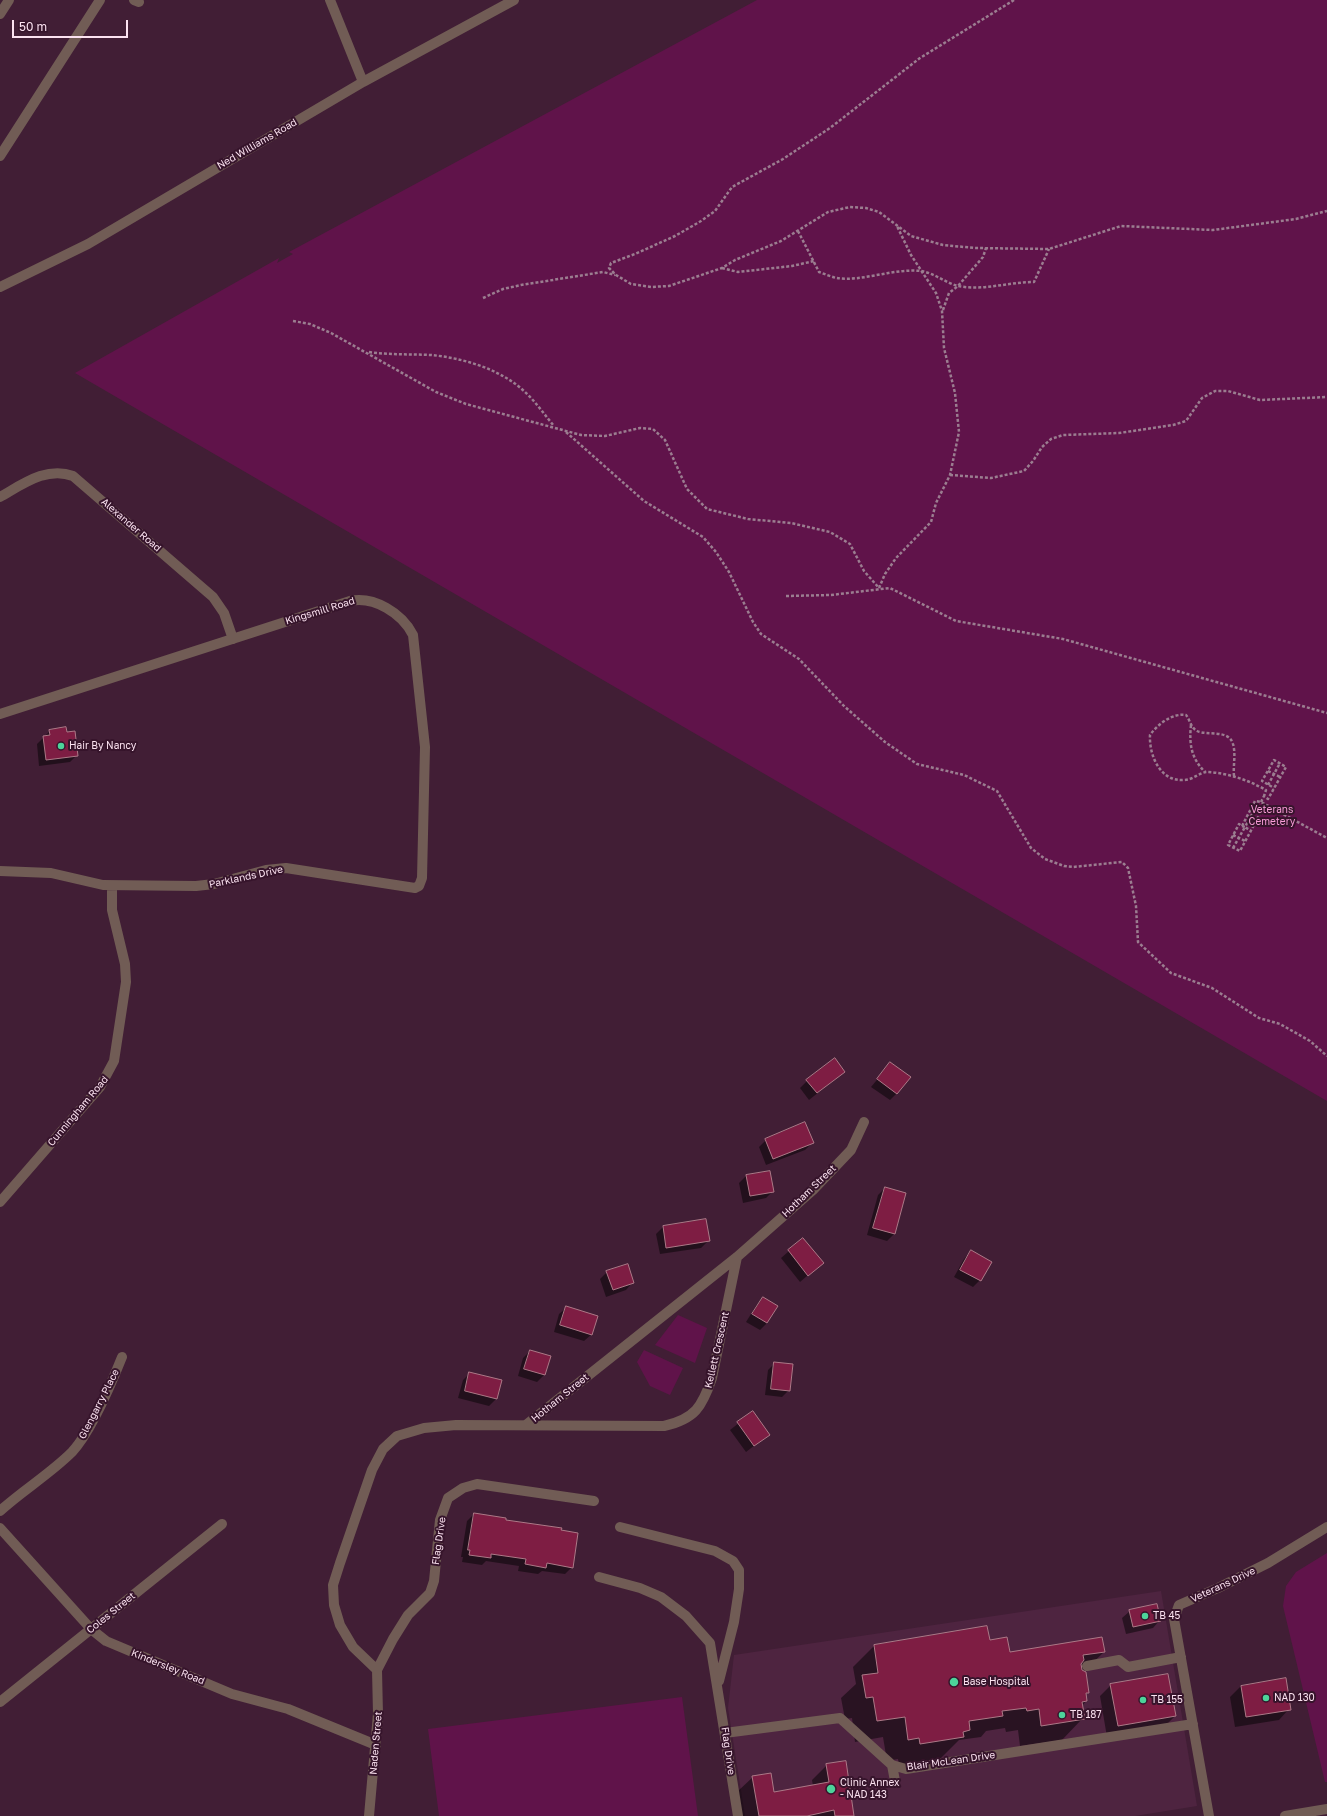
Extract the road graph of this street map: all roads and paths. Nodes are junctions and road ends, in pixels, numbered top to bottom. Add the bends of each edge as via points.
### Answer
1 (9, 0) edge
2 (100, 0) edge
3 (330, 0) edge
4 (514, 0) edge
5 (1014, 0) edge
6 (0, 14) edge
7 (362, 82) junction
8 (0, 156) edge
9 (1327, 211) edge
10 (896, 224) junction
11 (798, 231) junction
12 (986, 248) junction
13 (1049, 249) junction
14 (814, 261) junction
15 (722, 268) junction
16 (922, 271) junction
17 (616, 275) junction
18 (958, 286) junction
19 (0, 287) edge
20 (483, 298) dead end
21 (942, 311) junction
22 (293, 321) dead end
23 (367, 352) junction
24 (1327, 397) edge
25 (555, 426) junction
26 (566, 432) junction
27 (950, 475) junction
28 (0, 497) edge
29 (879, 588) junction
30 (786, 596) dead end
31 (233, 639) junction
32 (1327, 712) edge
33 (0, 714) edge
34 (1191, 725) junction
35 (1280, 763) junction
36 (1268, 771) junction
37 (1205, 772) junction
38 (1274, 774) junction
39 (1234, 776) junction
40 (1280, 778) junction
41 (1268, 785) junction
42 (1274, 788) junction
43 (1264, 796) junction
44 (1261, 802) junction
45 (1250, 817) junction
46 (1256, 821) junction
47 (1243, 826) junction
48 (1251, 831) junction
49 (1233, 835) junction
50 (1239, 838) junction
51 (1327, 838) edge
52 (1245, 841) junction
53 (1233, 848) junction
54 (0, 871) edge
55 (112, 886) junction
56 (418, 886) joint
57 (1327, 1056) edge
58 (864, 1122) dead end
59 (0, 1202) edge
60 (737, 1257) junction
61 (122, 1357) dead end
62 (526, 1425) junction
63 (594, 1501) dead end
64 (0, 1511) edge
65 (222, 1524) dead end
66 (620, 1527) dead end
67 (1327, 1527) edge
68 (0, 1528) edge
69 (599, 1577) dead end
70 (91, 1629) junction
71 (1181, 1657) junction
72 (1087, 1666) dead end
73 (378, 1670) junction
74 (718, 1685) junction
75 (0, 1702) edge
76 (1193, 1724) junction
77 (725, 1732) junction
78 (376, 1745) junction
79 (892, 1764) junction
80 (895, 1781) dead end
81 (1327, 1809) edge
82 (1292, 1815) edge
83 (369, 1816) edge
84 (738, 1816) edge
85 (1209, 1816) edge

1 - 6 street
2 - 8 street
3 - 7 street
4 - 7 street, Ned Williams Road
5 - 17 path via 920,58 830,128 783,159 732,187 715,211 701,221 675,236 611,263 609,268
7 - 19 street, Ned Williams Road via 88,244
9 - 13 path via 1296,219 1213,230 1122,226
10 - 11 path via 879,212 850,207 828,212
10 - 12 path via 911,236 943,245
10 - 16 path via 910,255
11 - 14 path
11 - 15 path
12 - 13 path
12 - 18 path via 983,257
13 - 18 path via 1034,282 1018,282 989,288
14 - 15 path via 738,272
14 - 16 path via 820,272 836,278
15 - 17 path via 669,286 631,284
16 - 18 path
16 - 21 path via 936,293
17 - 20 path via 603,272 521,285 503,289
18 - 21 path via 949,293
21 - 27 path via 944,348 955,393 959,432
22 - 23 path via 310,324
23 - 25 path via 436,392 466,404
23 - 25 path via 430,355 482,367 509,380 524,392
24 - 27 path via 1260,400 1228,391 1215,392 1202,398 1186,421 1119,433 1063,435 1051,439 1042,447 1024,471 991,478
25 - 26 path
26 - 29 path via 605,436 640,428 653,429 665,440 687,489 708,509 748,519 791,523 830,532 850,544 864,571
26 - 57 path via 644,501 703,537 729,572 761,634 798,659 844,706 885,742 917,764 964,775 997,791 1031,848 1045,859 1073,867 1122,862 1128,868 1136,906 1138,942 1171,973 1212,988 1259,1018 1280,1024 1310,1041
27 - 29 path via 936,503 931,522 896,558
28 - 31 street, Alexander Road via 29,480 48,473 65,472 73,476 213,597 224,613
29 - 30 path via 837,595
29 - 32 path via 890,588 956,621 1063,639
31 - 33 street, Kingsmill Road
31 - 56 street, Kingsmill Road via 358,599 374,601 405,622 413,635 424,739 422,878
34 - 37 path via 1191,750 1198,765
34 - 37 path via 1186,715 1182,714 1155,728 1150,735 1152,756 1158,767 1170,778 1184,780
34 - 39 path via 1197,732 1224,735 1231,740 1234,748
35 - 36 path via 1274,760
35 - 38 path
35 - 40 path via 1286,767
36 - 38 path
36 - 41 path via 1262,781
37 - 39 path
38 - 40 path
38 - 41 path
39 - 43 path via 1266,790
40 - 42 path
41 - 42 path
42 - 43 path via 1268,799
43 - 44 path
44 - 47 path via 1255,801
44 - 51 path
45 - 46 path
45 - 46 path via 1256,807 1262,810
45 - 47 path
46 - 48 path
47 - 48 path
47 - 49 path via 1239,824
47 - 50 path
48 - 52 path
49 - 50 path
49 - 53 path via 1228,845
50 - 52 path
50 - 53 path
52 - 53 path via 1240,851
54 - 55 street, Parklands Drive via 51,873
55 - 56 street, Parklands Drive via 205,885 266,870 286,868 410,888
55 - 59 street, Cunningham Road via 112,910 125,964 126,982 114,1061 100,1086
58 - 60 street, Hotham Street via 851,1150 813,1190
60 - 62 street, Hotham Street
60 - 62 street, Kellett Crescent via 712,1378 705,1396 690,1416 664,1426
61 - 64 street, Glengarry Place via 78,1444 65,1458
62 - 73 street, Hotham Street via 456,1425 424,1428 397,1436 384,1448 372,1470 334,1585 334,1605 340,1625 353,1647
63 - 73 street, Flag Drive via 477,1484 462,1488 448,1498 440,1520 434,1582 430,1593 408,1615
65 - 70 street, Coles Street
66 - 74 street via 715,1551 733,1561 739,1570 734,1622
67 - 71 street, Veterans Drive via 1268,1563 1179,1605 1174,1619
68 - 70 street, Kindersley Road
69 - 74 street, Flag Drive via 640,1588 661,1597 686,1616 710,1643
70 - 75 street, Coles Street
70 - 78 street, Kindersley Road via 114,1645 224,1690 288,1709
71 - 72 street via 1128,1667 1119,1660
71 - 76 street, Veterans Drive
73 - 78 street, Naden Street
74 - 77 street, Flag Drive
76 - 79 street, Blair McLean Drive via 1155,1734 943,1768 906,1769
76 - 85 street, Veterans Drive
77 - 79 street, Blair McLean Drive via 840,1718
77 - 84 street, Flag Drive
78 - 83 street, Naden Street
79 - 80 street
81 - 82 street

